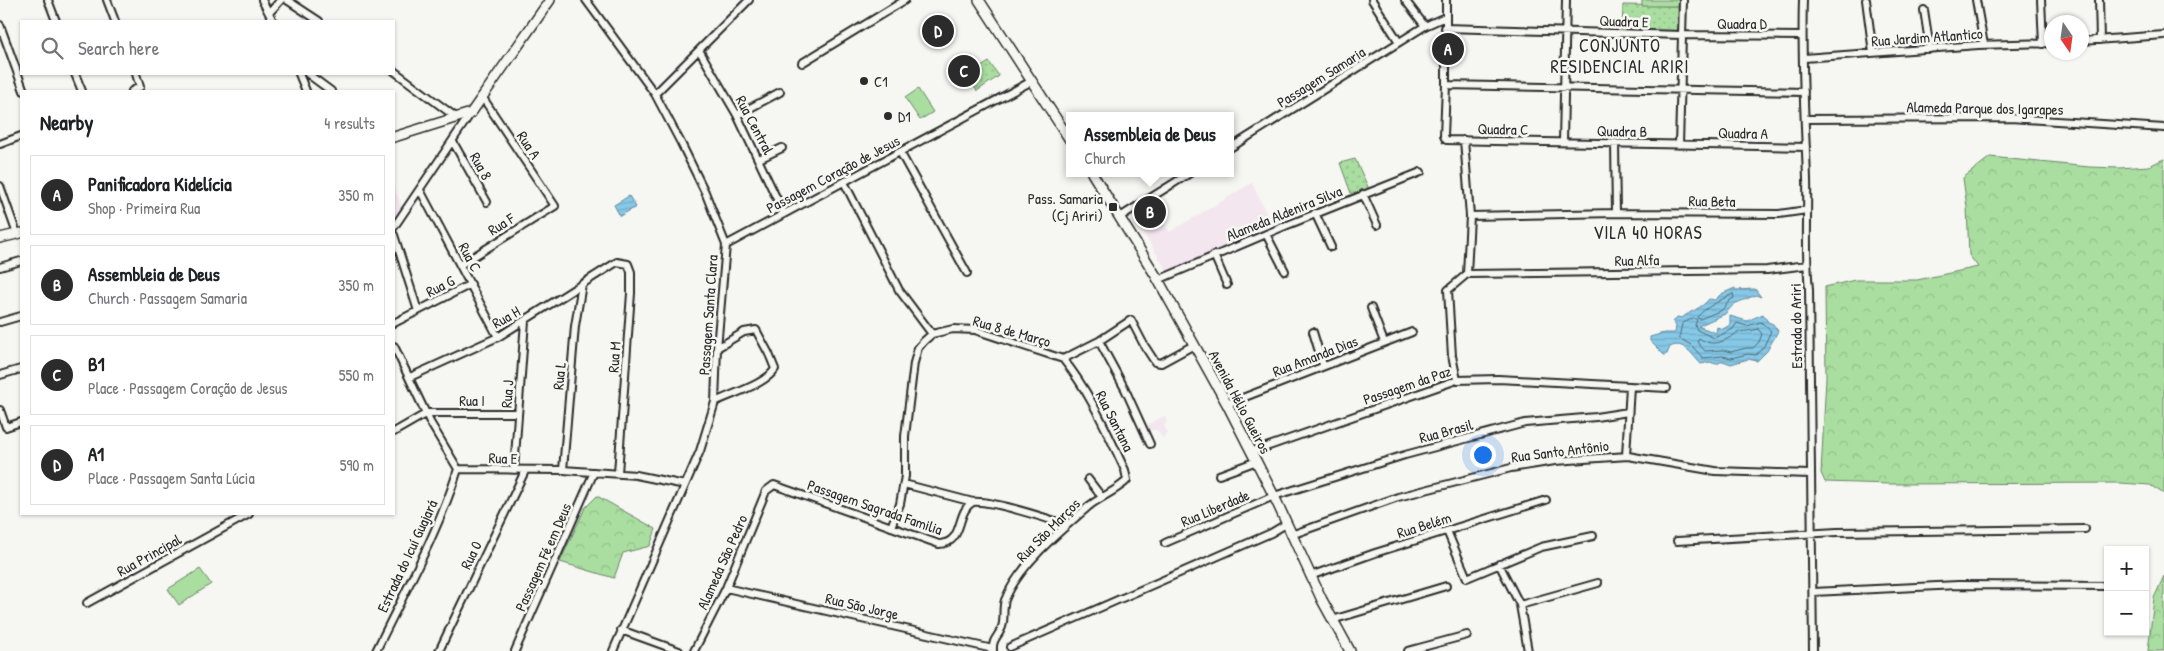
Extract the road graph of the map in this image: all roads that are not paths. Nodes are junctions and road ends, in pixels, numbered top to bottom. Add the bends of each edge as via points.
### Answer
1 (48, 0) edge
2 (107, 0) edge
3 (262, 0) edge
4 (282, 0) edge
5 (287, 0) edge
6 (550, 0) edge
7 (586, 0) edge
8 (749, 0) edge
9 (903, 0) edge
10 (979, 0) edge
11 (1372, 0) edge
12 (1406, 0) edge
13 (1446, 0) edge
14 (1566, 0) edge
15 (1683, 0) edge
16 (1803, 0) edge
17 (1866, 0) edge
18 (1976, 0) edge
19 (2041, 0) edge
20 (2099, 0) edge
21 (1924, 10) dead end
22 (269, 13) junction
23 (1445, 17) junction
24 (56, 20) edge
25 (115, 20) edge
26 (272, 20) edge
27 (317, 20) edge
28 (0, 24) edge
29 (1425, 26) junction
30 (1445, 28) junction
31 (1566, 31) junction
32 (1682, 35) junction
33 (2164, 35) edge
34 (1802, 36) junction
35 (2100, 40) junction
36 (2089, 41) edge
37 (1399, 42) junction
38 (2043, 44) joint
39 (1984, 45) junction
40 (1930, 49) junction
41 (699, 50) junction
42 (1873, 53) junction
43 (1804, 58) junction
44 (802, 63) dead end
45 (395, 72) edge
46 (75, 75) edge
47 (136, 75) edge
48 (299, 75) edge
49 (309, 75) edge
50 (1032, 81) junction
51 (1446, 85) junction
52 (1564, 88) junction
53 (24, 90) edge
54 (82, 90) edge
55 (134, 90) edge
56 (306, 90) edge
57 (330, 90) edge
58 (1680, 90) junction
59 (780, 92) dead end
60 (1804, 92) junction
61 (655, 94) junction
62 (483, 98) junction
63 (471, 113) junction
64 (737, 115) junction
65 (456, 118) junction
66 (1805, 119) junction
67 (462, 127) junction
68 (2164, 128) edge
69 (1066, 134) edge
70 (20, 136) edge
71 (395, 137) edge
72 (1464, 140) junction
73 (453, 142) junction
74 (1563, 142) junction
75 (1615, 143) junction
76 (0, 144) edge
77 (1679, 144) junction
78 (1234, 145) edge
79 (1806, 147) junction
80 (782, 148) dead end
81 (900, 152) junction
82 (759, 159) junction
83 (1422, 172) dead end
84 (1095, 177) edge
85 (1184, 177) edge
86 (844, 182) junction
87 (0, 186) edge
88 (420, 190) junction
89 (1363, 194) junction
90 (487, 202) dead end
91 (555, 206) joint
92 (1808, 210) junction
93 (1315, 213) junction
94 (1616, 213) junction
95 (784, 214) junction
96 (1470, 216) junction
97 (1120, 217) junction
98 (1377, 225) dead end
99 (395, 226) edge
100 (19, 233) edge
101 (1266, 234) junction
102 (0, 238) edge
103 (395, 238) edge
104 (726, 245) junction
105 (1331, 247) dead end
106 (1214, 255) junction
107 (20, 261) edge
108 (460, 264) junction
109 (1807, 265) junction
110 (608, 267) joint
111 (0, 268) edge
112 (1285, 270) dead end
113 (967, 272) dead end
114 (1467, 274) junction
115 (1158, 280) junction
116 (471, 284) junction
117 (582, 284) junction
118 (1228, 284) dead end
119 (1371, 308) dead end
120 (418, 311) junction
121 (20, 316) edge
122 (525, 321) junction
123 (0, 322) edge
124 (395, 322) edge
125 (1313, 332) dead end
126 (1412, 332) dead end
127 (932, 334) junction
128 (498, 337) junction
129 (1099, 341) junction
130 (1384, 342) junction
131 (1194, 345) junction
132 (395, 348) edge
133 (717, 348) junction
134 (1063, 359) junction
135 (1323, 365) junction
136 (20, 369) edge
137 (0, 375) edge
138 (410, 377) junction
139 (1457, 380) junction
140 (1630, 386) junction
141 (1667, 388) dead end
142 (715, 402) junction
143 (1227, 404) junction
144 (0, 410) edge
145 (1628, 412) junction
146 (427, 413) junction
147 (518, 413) junction
148 (20, 422) edge
149 (395, 431) edge
150 (1150, 444) dead end
151 (1254, 456) junction
152 (1626, 456) junction
153 (458, 469) junction
154 (514, 470) junction
155 (563, 470) junction
156 (525, 471) junction
157 (594, 472) junction
158 (618, 474) junction
159 (1810, 474) junction
160 (1219, 475) dead end
161 (1088, 479) dead end
162 (904, 484) junction
163 (685, 485) junction
164 (774, 485) joint
165 (1111, 491) joint
166 (1101, 496) junction
167 (1274, 496) junction
168 (1546, 500) dead end
169 (973, 502) junction
170 (247, 515) edge
171 (1286, 524) junction
172 (1067, 525) junction
173 (892, 527) junction
174 (2085, 529) dead end
175 (1447, 531) junction
176 (1813, 533) junction
177 (1291, 535) junction
178 (1593, 536) dead end
179 (1677, 540) dead end
180 (1165, 543) dead end
181 (1499, 564) junction
182 (1310, 576) junction
183 (1598, 583) dead end
184 (1446, 586) dead end
185 (2104, 586) edge
186 (726, 588) junction
187 (1813, 592) junction
188 (87, 603) dead end
189 (1520, 605) junction
190 (1332, 620) junction
191 (621, 630) junction
192 (1466, 635) dead end
193 (1010, 648) dead end
194 (993, 650) edge
195 (376, 651) edge
196 (439, 651) edge
197 (515, 651) edge
198 (613, 651) edge
199 (679, 651) edge
200 (694, 651) edge
201 (1350, 651) edge
202 (1408, 651) edge
203 (1528, 651) edge
204 (1814, 651) edge

1 - 24 street
2 - 25 street
3 - 22 street
4 - 22 street
5 - 27 street
6 - 62 main road
7 - 61 street, Passagem Santa Clara
8 - 41 street
9 - 44 street
10 - 50 main road
11 - 37 street
12 - 29 street
13 - 23 street
14 - 31 street
15 - 32 street
16 - 34 street, Estrada do Ariri
17 - 42 street
18 - 39 street
19 - 38 street
20 - 35 street
21 - 40 street
22 - 26 street
23 - 29 street, Passagem Samaria
23 - 30 street
28 - 53 street
29 - 37 street, Passagem Samaria
30 - 31 street, Quadra E
30 - 51 street
31 - 32 street, Quadra E
31 - 52 street
32 - 34 street, Quadra D
32 - 58 street
33 - 35 street
34 - 43 street, Estrada do Ariri
35 - 36 street
37 - 78 street, Passagem Samaria
38 - 39 street, Rua Jardim Atlantico
39 - 40 street, Rua Jardim Atlantico
40 - 42 street, Rua Jardim Atlantico
41 - 61 street
41 - 64 street, Rua Central
42 - 43 street, Rua Jardim Atlantico
43 - 60 street, Estrada do Ariri
45 - 65 street
46 - 54 street
47 - 55 street via 140,87
48 - 56 street
49 - 57 street
50 - 69 main road
50 - 81 street, Passagem Coração de Jesus
51 - 52 street
51 - 72 street, Quadra C via 1444,136 1446,140
52 - 58 street
52 - 74 street
58 - 60 street
58 - 77 street
59 - 64 street
60 - 66 street, Estrada do Ariri
61 - 104 street, Passagem Santa Clara via 681,143
62 - 63 main road
62 - 91 street, Rua A
63 - 65 main road
63 - 67 street
64 - 82 street, Rua Central
65 - 67 street
65 - 71 main road
66 - 68 street, Alameda Parque dos Igarapes via 2010,118
66 - 79 street, Estrada do Ariri
67 - 73 street
70 - 76 street
72 - 74 street, Quadra C
72 - 96 street
73 - 88 street
73 - 90 street, Rua 8
74 - 75 street, Quadra B
75 - 77 street, Quadra B
75 - 94 street
77 - 79 street, Quadra A
79 - 92 street, Estrada do Ariri
80 - 82 street
81 - 86 street, Passagem Coração de Jesus
81 - 113 street
82 - 95 street, Rua Central
83 - 89 street, Alameda Aldenira Silva
84 - 97 main road, Avenida Hélio Gueiros
85 - 97 street
86 - 95 street, Passagem Coração de Jesus
86 - 127 street via 899,290
87 - 100 street
88 - 99 street
88 - 108 street, Rua C
89 - 93 street, Alameda Aldenira Silva
89 - 98 street
91 - 108 street, Rua F
92 - 94 street, Rua Beta via 1779,214
92 - 109 street, Estrada do Ariri
93 - 101 street, Alameda Aldenira Silva
93 - 105 street
94 - 96 street, Rua Beta
95 - 104 street, Passagem Coração de Jesus
96 - 114 street
97 - 115 main road, Avenida Hélio Gueiros
100 - 102 main road
101 - 106 street, Alameda Aldenira Silva
101 - 112 street
103 - 120 street
104 - 133 street, Passagem Santa Clara
106 - 115 street, Alameda Aldenira Silva
106 - 118 street
107 - 111 street
108 - 116 street, Rua C
109 - 114 street, Rua Alfa via 1767,270
109 - 159 street, Estrada do Ariri
110 - 117 street, Rua H
110 - 158 street, Rua M via 624,262 631,272
114 - 139 street via 1448,290 1452,356
115 - 131 main road, Avenida Hélio Gueiros
116 - 120 street, Rua G
116 - 128 street, Rua C
117 - 122 street, Rua H
117 - 155 street, Rua L via 575,326
119 - 130 street
120 - 124 street, Rua G
121 - 123 street
122 - 128 street, Rua H
122 - 147 street, Rua J
125 - 135 street
126 - 130 street, Rua Amanda Dias
127 - 134 street, Rua 8 de Março via 953,329 975,330
127 - 162 street via 918,348 914,363
128 - 138 street, Rua H
129 - 131 street, Rua 8 de Março via 1131,320 1155,362 1161,363
129 - 134 street, Rua 8 de Março
129 - 150 street, Rua Santana
130 - 135 street, Rua Amanda Dias
131 - 143 main road, Avenida Hélio Gueiros
132 - 138 street
133 - 142 street, Passagem Santa Clara
133 - 142 street via 744,332 756,330 770,354 774,369 759,382
134 - 165 street, Rua Santana via 1079,379 1128,477
135 - 143 street, Rua Amanda Dias
136 - 137 street
138 - 146 street
139 - 140 street, Passagem da Paz
139 - 151 street, Passagem da Paz
140 - 141 street, Passagem da Paz
140 - 145 street
142 - 163 street, Passagem Santa Clara via 700,451
143 - 151 main road, Avenida Hélio Gueiros
144 - 148 street via 6,427
145 - 152 street
145 - 167 street, Rua Brasil via 1596,418 1525,423 1405,455
146 - 147 street, Rua I
146 - 149 street
146 - 153 street
147 - 154 street, Rua J
151 - 160 street, Passagem da Paz
151 - 167 main road, Avenida Hélio Gueiros
152 - 159 street, Rua Santo Antônio via 1715,471
152 - 177 street, Rua Santo Antônio via 1511,468 1398,497
153 - 154 street, Rua E
153 - 195 street, Estrada do Icuí Guajará via 453,487
154 - 156 street, Rua E
155 - 156 street, Rua E
155 - 157 street, Rua E
156 - 196 street, Rua 0
157 - 158 street, Rua E
157 - 197 street, Passagem Fé em Deus
158 - 163 street, Rua E via 636,474
159 - 176 street, Estrada do Ariri
161 - 166 street
162 - 169 street
162 - 173 street
163 - 191 street, Passagem Santa Clara
164 - 173 street, Passagem Sagrada Familia
164 - 186 street, Alameda São Pedro via 766,491
165 - 166 street, Rua São Marços
166 - 172 street, Rua São Marços
167 - 171 main road, Avenida Hélio Gueiros
167 - 180 street, Rua Liberdade
168 - 175 street, Rua Belém
169 - 172 street
169 - 173 street, Passagem Sagrada Familia via 966,508 954,539 946,544
170 - 188 street, Rua Principal
171 - 177 main road, Avenida Hélio Gueiros
171 - 193 street
172 - 194 street, Rua São Marços via 1029,564 1012,587 1003,607 1002,626 992,643
174 - 176 street
175 - 181 street via 1467,578
175 - 182 street, Rua Belém
176 - 179 street
176 - 187 street, Estrada do Ariri
177 - 182 main road, Avenida Hélio Gueiros
178 - 181 street via 1541,547
181 - 189 street
182 - 190 main road, Avenida Hélio Gueiros
183 - 189 street
184 - 190 street
185 - 187 street via 1968,585
186 - 194 street, Rua São Jorge
186 - 200 street, Alameda São Pedro
187 - 204 street, Estrada do Ariri
189 - 203 street
190 - 201 main road, Avenida Hélio Gueiros
191 - 198 street, Passagem Santa Clara
191 - 199 street
192 - 202 street

